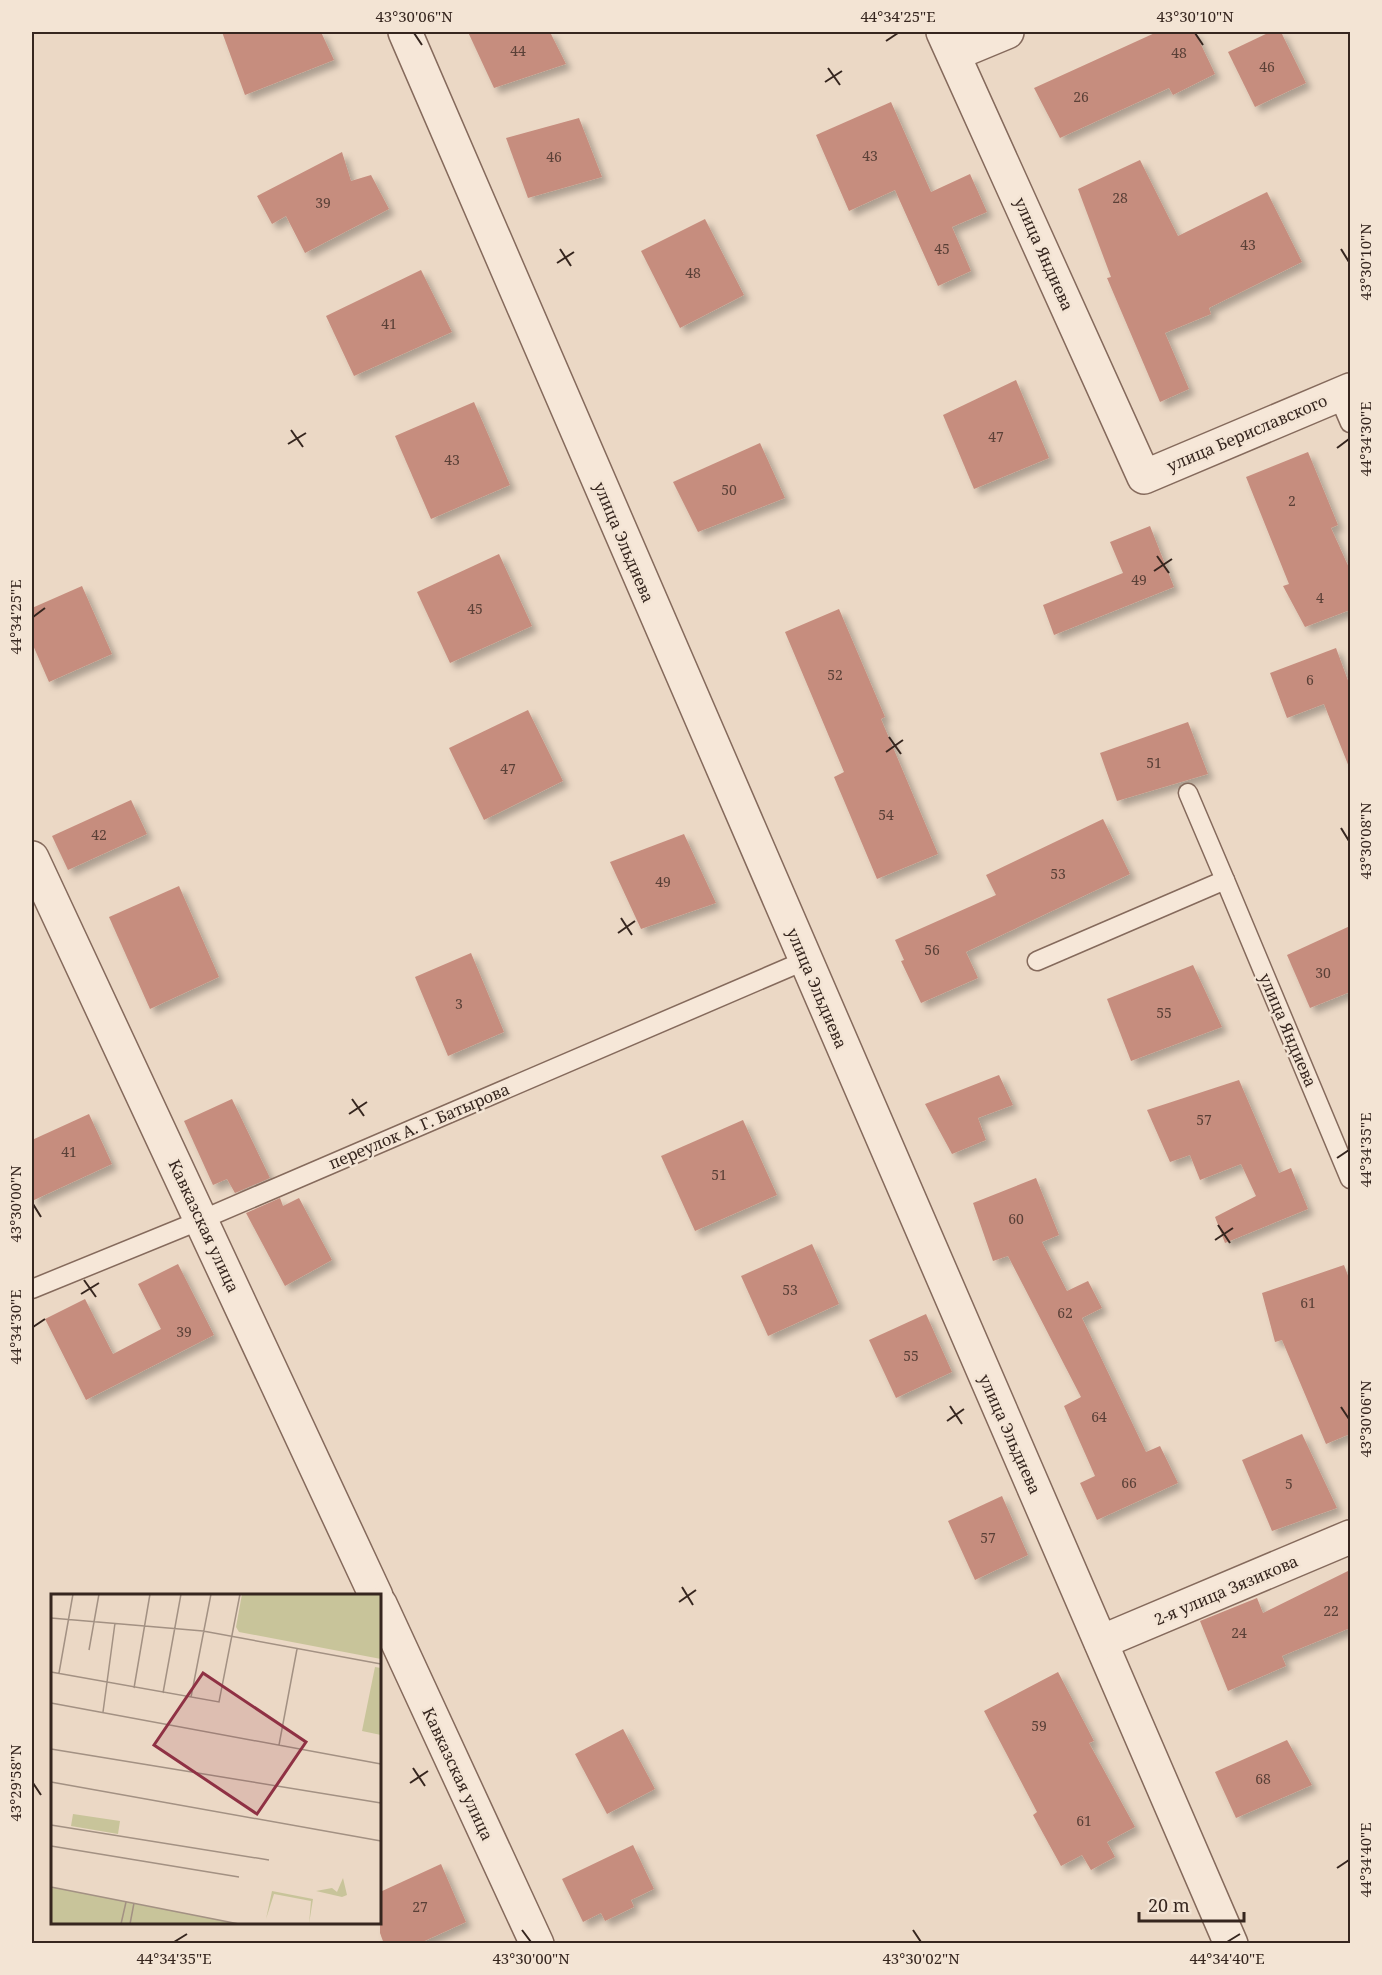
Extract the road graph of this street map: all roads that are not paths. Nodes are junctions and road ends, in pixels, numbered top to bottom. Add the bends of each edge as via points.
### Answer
1 (405, 32) edge
2 (1007, 32) edge
3 (949, 43) edge
4 (1346, 403) edge
5 (1144, 477) joint
6 (1188, 793) dead end
7 (32, 858) edge
8 (1225, 880) junction
9 (804, 961) junction
10 (1037, 961) dead end
11 (1350, 1179) edge
12 (201, 1220) junction
13 (32, 1289) edge
14 (1350, 1537) edge
15 (375, 1594) edge
16 (381, 1606) edge
17 (1101, 1642) junction
18 (537, 1944) edge
19 (1231, 1944) edge

1 - 9 street, улица Эльдиева
2 - 3 street
3 - 5 street, улица Яндиева
4 - 5 street, улица Бериславского
6 - 8 lane, улица Яндиева
7 - 12 street, Кавказская улица
8 - 10 lane
8 - 11 lane, улица Яндиева
9 - 12 lane, переулок А. Г. Батырова
9 - 17 street, улица Эльдиева
12 - 13 lane, переулок А. Г. Батырова
12 - 15 street, Кавказская улица
14 - 17 street, 2-я улица Зязикова
16 - 18 street, Кавказская улица
17 - 19 street, улица Эльдиева

